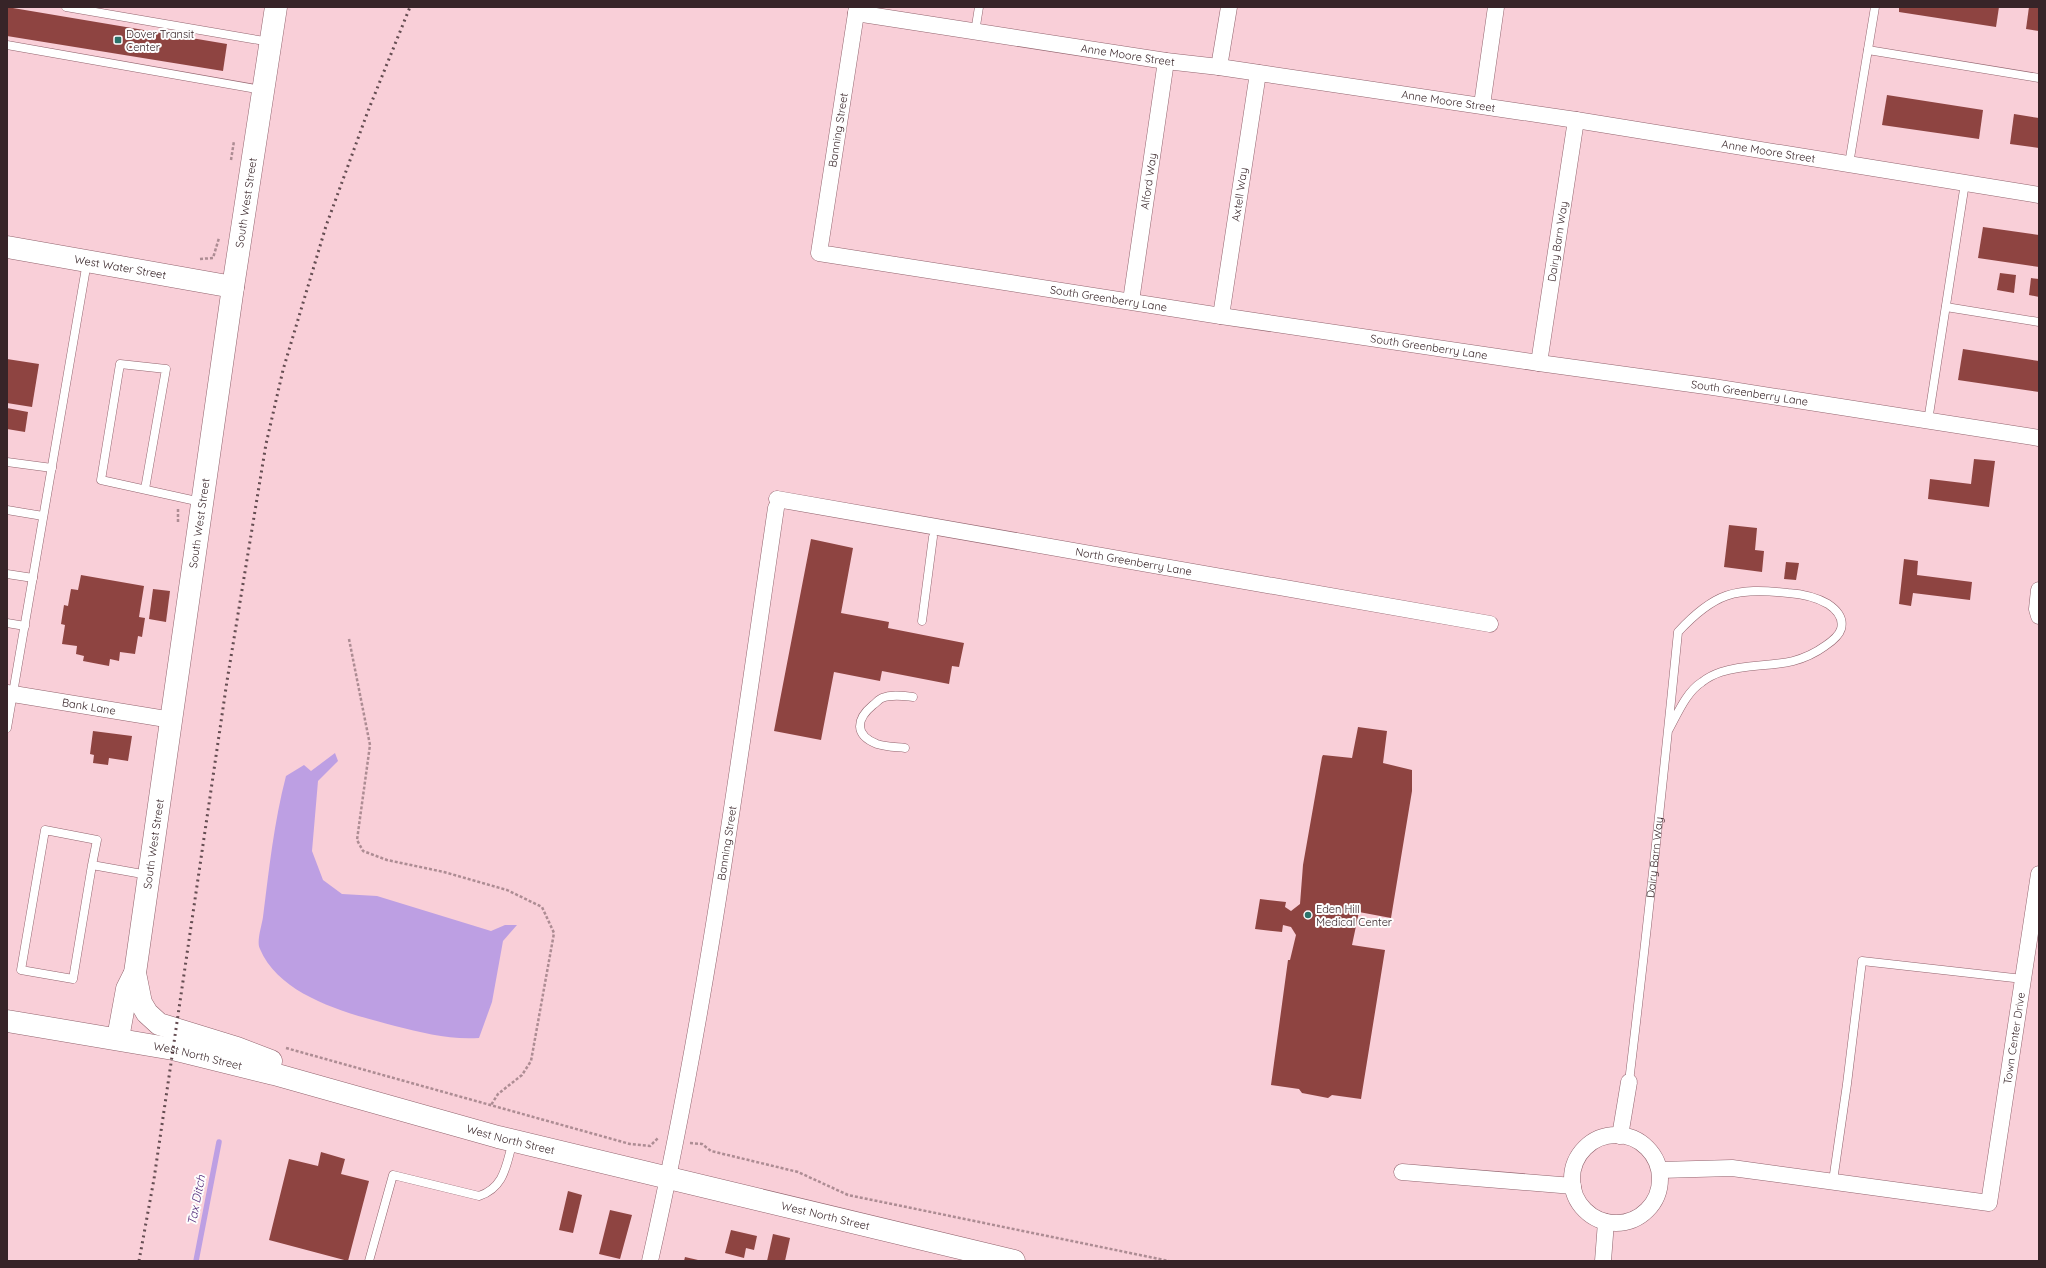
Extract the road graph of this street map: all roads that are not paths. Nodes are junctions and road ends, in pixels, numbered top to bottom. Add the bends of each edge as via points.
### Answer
1 (66, 7) edge
2 (276, 7) edge
3 (979, 7) edge
4 (1229, 7) edge
5 (1496, 7) edge
6 (1875, 7) edge
7 (857, 10) edge
8 (975, 32) junction
9 (270, 42) junction
10 (7, 45) edge
11 (1868, 50) junction
12 (1166, 61) junction
13 (1219, 67) junction
14 (1258, 73) junction
15 (2039, 78) edge
16 (263, 90) junction
17 (1482, 106) junction
18 (1576, 120) junction
19 (1849, 164) junction
20 (1966, 183) junction
21 (2039, 195) edge
22 (7, 247) edge
23 (819, 253) joint
24 (87, 261) junction
25 (232, 287) junction
26 (1131, 301) junction
27 (1946, 307) junction
28 (1221, 316) junction
29 (2039, 322) edge
30 (1539, 363) junction
31 (1928, 421) junction
32 (2039, 438) edge
33 (7, 462) edge
34 (52, 468) junction
35 (145, 489) junction
36 (202, 503) junction
37 (777, 504) joint
38 (7, 510) edge
39 (43, 516) junction
40 (933, 537) dead end
41 (7, 574) edge
42 (33, 578) junction
43 (2039, 590) edge
44 (2039, 616) edge
45 (922, 622) dead end
46 (7, 623) edge
47 (1490, 624) dead end
48 (24, 626) junction
49 (10, 693) edge
50 (913, 697) dead end
51 (172, 720) junction
52 (7, 728) edge
53 (1668, 731) junction
54 (905, 748) dead end
55 (92, 865) junction
56 (2039, 874) edge
57 (148, 875) junction
58 (135, 973) junction
59 (2023, 979) junction
60 (7, 1021) edge
61 (118, 1038) junction
62 (1629, 1082) joint
63 (347, 1095) junction
64 (1620, 1136) junction
65 (513, 1141) junction
66 (1660, 1170) junction
67 (1402, 1172) dead end
68 (669, 1177) junction
69 (1833, 1182) junction
70 (1573, 1186) junction
71 (1606, 1222) junction
72 (369, 1261) edge
73 (650, 1261) edge
74 (1014, 1261) edge
75 (1603, 1261) edge

1 - 9 lane
2 - 9 main road, South West Street
3 - 8 lane
4 - 13 street
5 - 17 street
6 - 11 lane
7 - 8 street, Anne Moore Street
7 - 23 street, Banning Street
8 - 12 street, Anne Moore Street
9 - 16 main road, South West Street
10 - 16 lane
11 - 15 lane
11 - 19 lane
12 - 13 street, Anne Moore Street
12 - 26 street, Alford Way
13 - 14 street, Anne Moore Street
14 - 17 street, Anne Moore Street
14 - 28 street, Axtell Way
16 - 25 main road, South West Street
17 - 18 street, Anne Moore Street
18 - 19 street, Anne Moore Street
18 - 30 street, Dairy Barn Way
19 - 20 street, Anne Moore Street
20 - 21 street, Anne Moore Street
20 - 27 lane
22 - 24 main road, West Water Street
23 - 26 street, South Greenberry Lane
24 - 25 main road, West Water Street
24 - 34 lane
25 - 36 main road, South West Street
26 - 28 street, South Greenberry Lane
27 - 29 lane
27 - 31 lane
28 - 30 street, South Greenberry Lane
30 - 31 street, South Greenberry Lane
31 - 32 street, South Greenberry Lane
33 - 34 lane
34 - 39 lane
35 - 35 lane via 101,480 120,364 166,369
35 - 36 lane
36 - 51 main road, South West Street
37 - 47 street, North Greenberry Lane
37 - 68 street, Banning Street via 719,899
38 - 39 lane
39 - 42 lane
40 - 45 lane
41 - 42 lane
42 - 48 lane
43 - 44 street
46 - 48 lane
48 - 49 lane
49 - 51 street, Bank Lane
49 - 52 lane
50 - 54 lane via 881,698 860,719 859,727 864,735 877,744
51 - 57 main road, South West Street
53 - 53 lane, Dairy Barn Way via 1678,632 1707,604 1738,593 1776,592 1818,598 1839,614 1843,622 1840,631 1815,653 1793,662 1721,672 1701,682 1686,699
53 - 62 lane, Dairy Barn Way
55 - 55 lane via 73,979 21,970 45,830 97,840
55 - 57 lane
56 - 59 street, Town Center Drive
57 - 58 main road, South West Street
58 - 61 main road, South West Street via 127,989
58 - 63 main road via 141,1003 158,1024 265,1059
59 - 69 street, Town Center Drive via 1989,1203
59 - 69 lane via 1862,961
60 - 61 main road, West North Street
61 - 63 main road, West North Street via 173,1049
62 - 64 street
63 - 65 main road, West North Street
64 - 66 street via 1637,1140 1645,1146
64 - 70 street via 1607,1136 1587,1146 1575,1164
65 - 68 main road, West North Street
65 - 72 lane via 498,1186 479,1196 393,1175
66 - 69 street via 1732,1168
66 - 71 street via 1659,1192 1647,1211 1628,1222
67 - 70 street
68 - 73 street, Banning Street
68 - 74 main road, West North Street
70 - 71 street via 1580,1205 1588,1213
71 - 75 street

